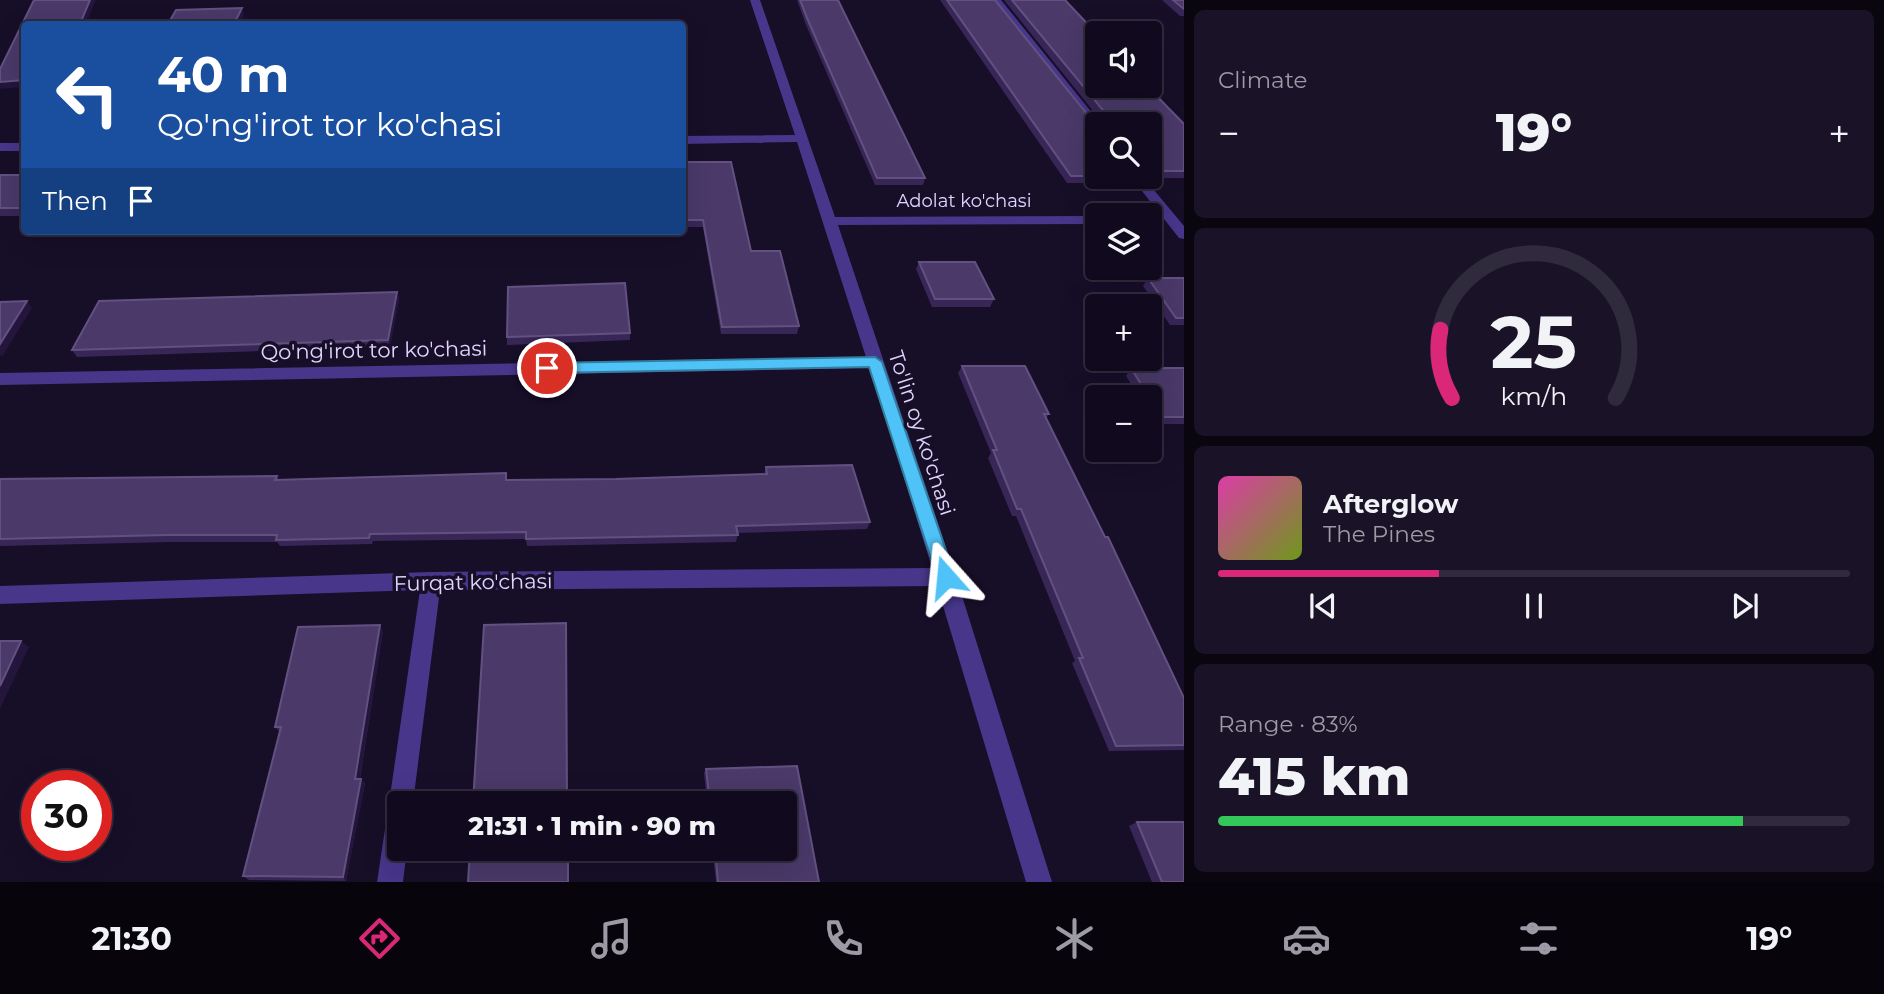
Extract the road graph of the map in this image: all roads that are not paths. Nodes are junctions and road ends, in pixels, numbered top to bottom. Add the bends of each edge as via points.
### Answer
1 (755, 0) edge
2 (996, 0) edge
3 (1085, 112) edge
4 (803, 138) junction
5 (686, 140) edge
6 (0, 147) edge
7 (21, 147) edge
8 (1149, 189) edge
9 (1178, 219) edge
10 (1085, 220) edge
11 (831, 221) junction
12 (1184, 235) edge
13 (875, 362) junction
14 (0, 379) edge
15 (946, 577) junction
16 (431, 581) junction
17 (0, 595) edge
18 (403, 791) edge
19 (393, 861) edge
20 (390, 882) edge
21 (1039, 882) edge

1 - 4 street, To'lin oy ko'chasi
2 - 3 street
4 - 5 street
4 - 11 street, To'lin oy ko'chasi
6 - 7 street
8 - 9 street
9 - 12 street
10 - 11 street, Adolat ko'chasi
11 - 13 street, To'lin oy ko'chasi
13 - 14 street, Qo'ng'irot tor ko'chasi
13 - 15 street, To'lin oy ko'chasi
15 - 16 street, Furqat ko'chasi
15 - 21 street, To'lin oy ko'chasi
16 - 17 street, Furqat ko'chasi
16 - 18 street
19 - 20 street

